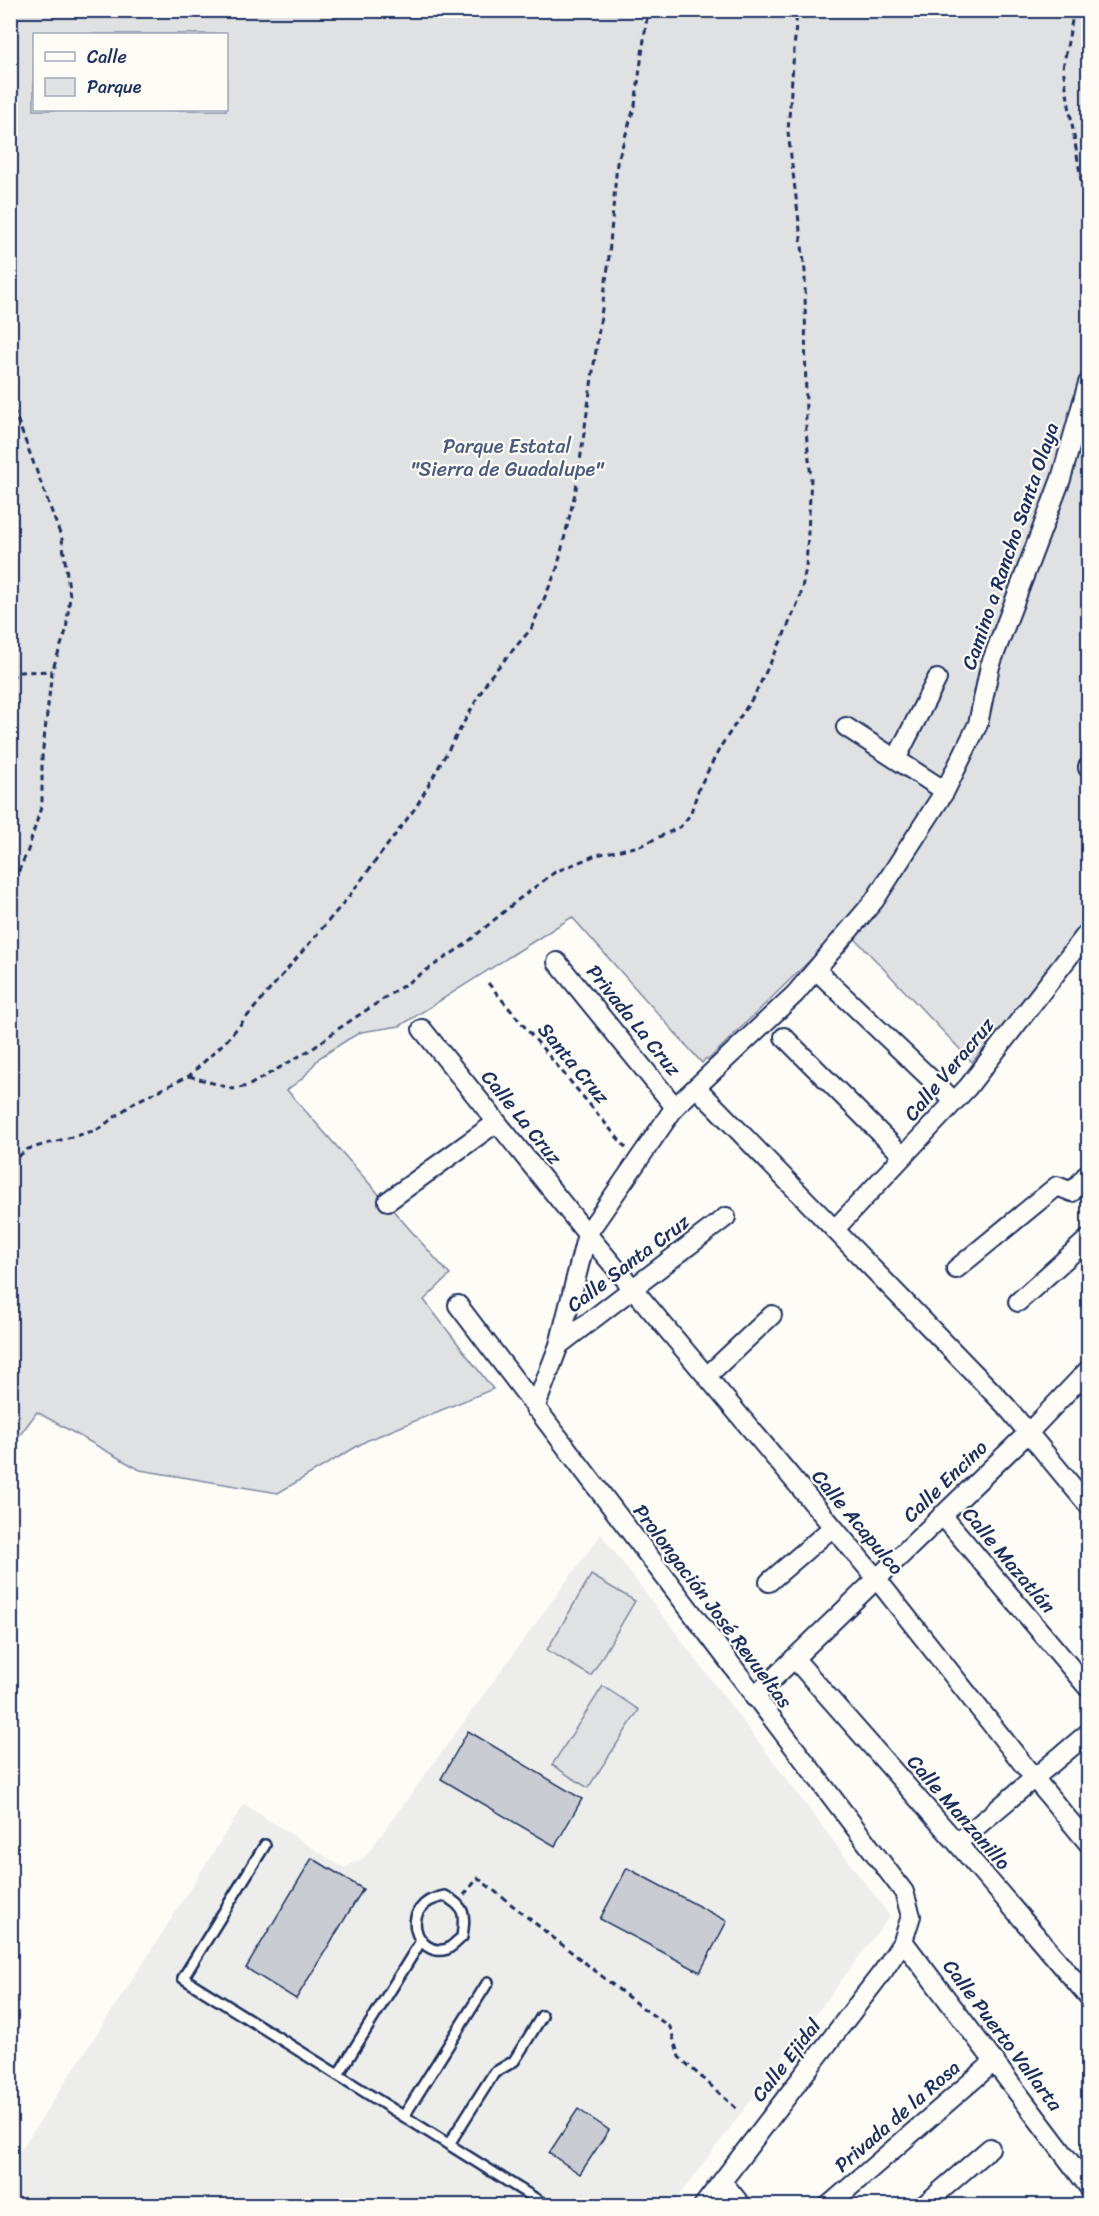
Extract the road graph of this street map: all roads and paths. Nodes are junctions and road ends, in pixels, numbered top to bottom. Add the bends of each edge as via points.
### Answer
1 (648, 10) edge
2 (797, 10) edge
3 (1074, 10) edge
4 (10, 119) edge
5 (10, 206) edge
6 (1089, 223) edge
7 (1089, 383) edge
8 (10, 400) edge
9 (52, 671) junction
10 (10, 678) edge
11 (937, 679) dead end
12 (846, 727) dead end
13 (896, 759) junction
14 (945, 791) junction
15 (10, 891) edge
16 (1089, 932) edge
17 (557, 962) dead end
18 (816, 970) junction
19 (488, 983) dead end
20 (422, 1029) dead end
21 (784, 1037) dead end
22 (189, 1076) junction
23 (696, 1087) junction
24 (954, 1101) junction
25 (675, 1107) junction
26 (497, 1122) junction
27 (903, 1156) junction
28 (637, 1162) junction
29 (10, 1163) edge
30 (1089, 1173) edge
31 (388, 1201) dead end
32 (726, 1217) dead end
33 (835, 1229) junction
34 (587, 1234) junction
35 (1089, 1239) edge
36 (956, 1269) dead end
37 (633, 1287) junction
38 (1018, 1302) dead end
39 (458, 1305) dead end
40 (772, 1315) dead end
41 (559, 1345) junction
42 (1087, 1375) edge
43 (706, 1376) junction
44 (535, 1408) junction
45 (1029, 1432) junction
46 (1089, 1505) edge
47 (942, 1515) junction
48 (833, 1527) junction
49 (876, 1578) junction
50 (769, 1582) dead end
51 (794, 1658) junction
52 (1089, 1688) edge
53 (754, 1697) junction
54 (1089, 1733) edge
55 (1034, 1778) junction
56 (957, 1843) junction
57 (1089, 1843) edge
58 (266, 1845) dead end
59 (457, 1903) junction
60 (421, 1941) junction
61 (903, 1941) junction
62 (488, 1982) dead end
63 (1089, 1996) edge
64 (542, 2016) dead end
65 (995, 2061) junction
66 (338, 2075) junction
67 (738, 2110) dead end
68 (404, 2116) junction
69 (449, 2144) junction
70 (990, 2148) dead end
71 (722, 2181) junction
72 (1089, 2186) edge
73 (547, 2205) edge
74 (703, 2205) edge
75 (742, 2205) edge
76 (828, 2205) edge
77 (923, 2205) edge

1 - 22 path via 635,105 617,163 608,267 578,477 557,569 531,629 489,678 417,807 347,899 260,1002
2 - 22 path via 788,132 805,271 806,432 811,478 806,568 798,605 783,639 754,696 721,746 690,815 680,826 640,846 596,855 555,872 463,946 315,1047 248,1086 233,1089
3 - 6 path via 1064,68
4 - 5 path via 16,135
7 - 14 street, Camino a Rancho Santa Olaya via 1061,479 990,666 978,724
8 - 9 path via 62,539 70,596 66,631
9 - 10 path via 20,672
9 - 15 path via 42,757 42,804
11 - 13 street
12 - 13 street
13 - 14 street
14 - 18 street, Camino a Rancho Santa Olaya via 874,901
16 - 24 street, Calle Veracruz
17 - 25 street, Privada La Cruz
18 - 23 street, Camino a Rancho Santa Olaya
18 - 24 street
19 - 28 path, Santa Cruz
20 - 26 street, Calle La Cruz
21 - 27 street
22 - 29 path via 135,1102 97,1130 28,1149
23 - 25 street, Camino a Rancho Santa Olaya
23 - 33 street
24 - 27 street, Calle Veracruz
25 - 28 street, Camino a Rancho Santa Olaya
26 - 31 street
26 - 34 street, Calle La Cruz
27 - 33 street, Calle Veracruz
28 - 34 street, Camino a Rancho Santa Olaya
30 - 36 street via 1072,1192 1057,1186
32 - 37 street, Calle Santa Cruz
33 - 45 street
34 - 37 street, Calle Acapulco
34 - 41 street, Camino a Rancho Santa Olaya
35 - 38 street
37 - 41 street, Calle Santa Cruz
37 - 43 street, Calle Acapulco
39 - 44 street, Prolongación José Revueltas
40 - 43 street
41 - 44 street, Camino a Rancho Santa Olaya
42 - 45 street, Calle Encino
43 - 48 street, Calle Acapulco
44 - 53 street, Prolongación José Revueltas
45 - 46 street
45 - 47 street, Calle Encino
47 - 49 street, Calle Encino
47 - 52 street, Calle Mazatlán
48 - 49 street, Calle Acapulco
48 - 50 street
49 - 51 street, Calle Encino
49 - 55 street, Calle Acapulco
51 - 53 street, Calle Encino
51 - 56 street, Calle Manzanillo
53 - 61 street, Prolongación José Revueltas via 904,1892 911,1916
54 - 55 street
55 - 56 street
55 - 57 street, Calle Acapulco
56 - 63 street, Calle Manzanillo
58 - 66 lane via 183,1978
59 - 60 lane via 445,1896 432,1898 418,1909 414,1925
59 - 60 lane via 465,1915 462,1937 448,1949 433,1949
59 - 67 path via 478,1878 670,2027 679,2057
60 - 66 lane
61 - 65 street, Calle Puerto Vallarta
61 - 71 street, Calle Ejidal
62 - 68 lane
64 - 69 lane via 514,2061 494,2073
65 - 72 street, Calle Puerto Vallarta
65 - 76 street, Privada de la Rosa
66 - 68 lane
68 - 69 lane
69 - 73 lane
70 - 77 street
71 - 74 street, Calle Ejidal
71 - 75 street

